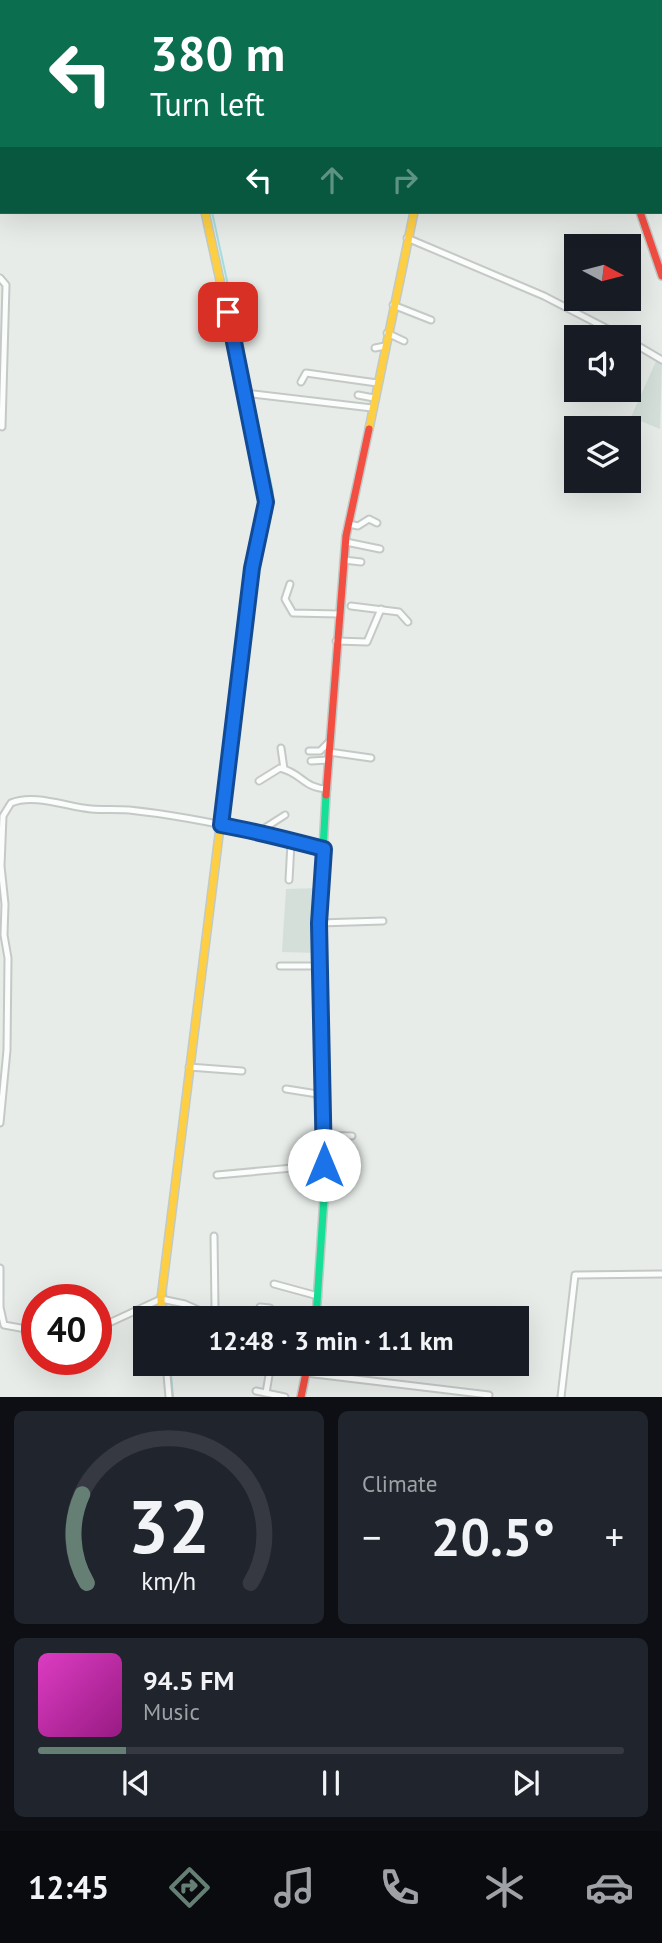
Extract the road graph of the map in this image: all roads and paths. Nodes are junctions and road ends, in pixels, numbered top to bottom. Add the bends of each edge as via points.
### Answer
1 (205, 214) edge
2 (413, 214) edge
3 (641, 214) edge
4 (407, 238) junction
5 (662, 276) edge
6 (0, 278) edge
7 (393, 305) junction
8 (431, 320) dead end
9 (600, 325) edge
10 (387, 332) junction
11 (404, 341) dead end
12 (384, 346) junction
13 (641, 347) edge
14 (375, 348) dead end
15 (662, 360) edge
16 (301, 382) dead end
17 (377, 383) junction
18 (253, 394) dead end
19 (358, 396) dead end
20 (374, 398) junction
21 (372, 408) junction
22 (2, 427) dead end
23 (377, 523) dead end
24 (349, 524) junction
25 (346, 542) junction
26 (380, 549) dead end
27 (344, 559) junction
28 (361, 562) dead end
29 (290, 584) dead end
30 (351, 606) dead end
31 (381, 609) junction
32 (339, 614) junction
33 (408, 622) dead end
34 (336, 641) junction
35 (329, 742) junction
36 (281, 748) dead end
37 (309, 751) dead end
38 (328, 756) junction
39 (371, 758) dead end
40 (311, 761) dead end
41 (284, 769) junction
42 (259, 781) dead end
43 (327, 789) junction
44 (285, 815) dead end
45 (2, 816) edge
46 (221, 825) junction
47 (260, 831) junction
48 (291, 842) junction
49 (324, 849) junction
50 (289, 880) dead end
51 (383, 922) dead end
52 (319, 923) junction
53 (280, 966) dead end
54 (320, 966) junction
55 (189, 1067) junction
56 (242, 1071) dead end
57 (286, 1089) dead end
58 (324, 1095) junction
59 (0, 1123) edge
60 (324, 1135) junction
61 (352, 1136) dead end
62 (324, 1165) junction
63 (217, 1175) dead end
64 (214, 1236) dead end
65 (0, 1268) edge
66 (662, 1274) edge
67 (274, 1284) dead end
68 (318, 1296) junction
69 (161, 1299) junction
70 (161, 1306) edge
71 (317, 1306) edge
72 (112, 1322) edge
73 (21, 1328) edge
74 (167, 1376) edge
75 (269, 1376) edge
76 (306, 1376) edge
77 (356, 1376) edge
78 (256, 1391) dead end
79 (266, 1394) junction
80 (489, 1395) dead end
81 (169, 1397) edge
82 (285, 1397) edge
83 (301, 1397) edge
84 (561, 1397) edge

1 - 46 street via 266,502 252,568
2 - 4 street
3 - 5 street
4 - 7 street
4 - 9 street
6 - 22 street via 6,285
7 - 8 street
7 - 10 street
10 - 11 street
10 - 12 street
12 - 14 street
12 - 17 street
13 - 15 street
16 - 17 street via 306,373
17 - 20 street
18 - 21 street
19 - 20 street
20 - 21 street
21 - 24 street
23 - 24 street via 369,519 358,526
24 - 25 street
25 - 26 street
25 - 27 street
27 - 28 street
27 - 32 street
29 - 32 street via 285,599 293,614
30 - 31 street
31 - 33 street via 399,612
31 - 34 street via 367,642
32 - 34 street
34 - 35 street
35 - 37 street via 320,751
35 - 38 street
36 - 41 street
38 - 39 street
38 - 40 street
38 - 43 street
41 - 42 street via 275,769
41 - 43 street via 296,773 309,787
43 - 49 street
44 - 47 street
45 - 46 street via 11,803 32,800
45 - 59 street via 8,958
46 - 47 street
46 - 55 street
47 - 48 street
48 - 49 street
48 - 50 street
49 - 52 street
51 - 52 street
52 - 54 street
53 - 54 street
54 - 58 street
55 - 56 street
55 - 69 street
57 - 58 street
58 - 60 street
60 - 61 street
60 - 62 street
62 - 63 street
62 - 68 street
64 - 69 street via 214,1314
65 - 73 street via 4,1325
66 - 84 street via 575,1275
67 - 68 street
68 - 71 street
69 - 70 street
69 - 72 street
74 - 81 street
75 - 79 street
76 - 83 street
77 - 80 street
78 - 79 street
79 - 82 street

